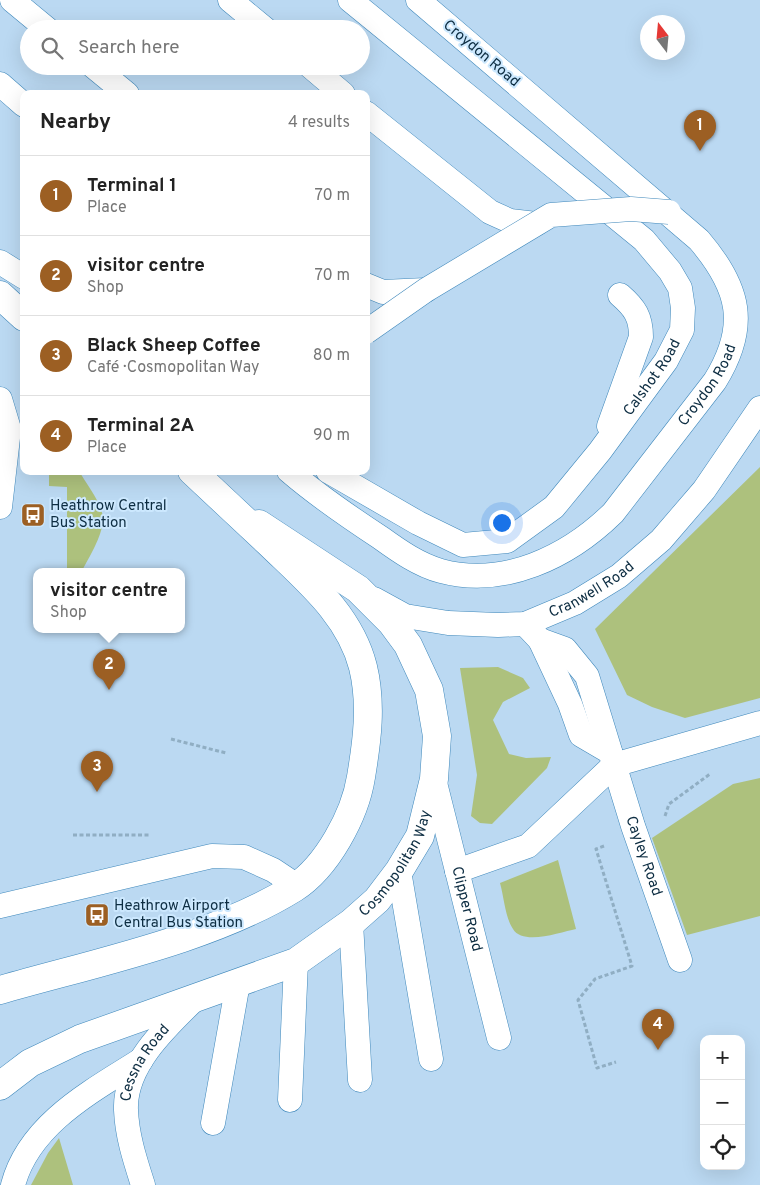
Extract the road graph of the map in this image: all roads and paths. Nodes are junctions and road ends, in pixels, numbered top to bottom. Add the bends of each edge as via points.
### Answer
1 (12, 0) edge
2 (230, 0) edge
3 (350, 0) edge
4 (418, 0) edge
5 (36, 20) edge
6 (253, 20) edge
7 (104, 75) edge
8 (321, 75) edge
9 (0, 84) edge
10 (122, 90) edge
11 (338, 90) edge
12 (20, 102) edge
13 (370, 116) edge
14 (669, 212) junction
15 (536, 224) junction
16 (0, 262) edge
17 (20, 274) edge
18 (370, 287) edge
19 (426, 290) junction
20 (0, 295) edge
21 (620, 295) dead end
22 (20, 313) edge
23 (370, 329) edge
24 (0, 399) edge
25 (760, 408) edge
26 (600, 451) junction
27 (196, 475) edge
28 (294, 475) edge
29 (335, 475) edge
30 (226, 503) junction
31 (0, 507) edge
32 (358, 589) junction
33 (532, 632) junction
34 (760, 723) edge
35 (171, 739) dead end
36 (226, 753) dead end
37 (612, 758) junction
38 (434, 779) junction
39 (73, 835) dead end
40 (158, 835) dead end
41 (399, 871) junction
42 (457, 871) junction
43 (297, 886) junction
44 (0, 906) edge
45 (351, 923) junction
46 (680, 960) dead end
47 (296, 962) junction
48 (238, 983) junction
49 (0, 990) edge
50 (196, 998) junction
51 (499, 1038) dead end
52 (431, 1059) dead end
53 (141, 1060) junction
54 (360, 1080) dead end
55 (0, 1086) edge
56 (290, 1100) dead end
57 (213, 1122) dead end
58 (13, 1185) edge
59 (143, 1185) edge

1 - 5 lane
2 - 6 lane
3 - 26 lane, Calshot Road via 644,240 670,270 680,288 682,330 666,361
4 - 14 lane, Croydon Road
7 - 10 lane
8 - 11 lane
9 - 12 lane
13 - 15 lane via 490,212 510,221
14 - 15 lane, bridge via 638,209 564,213 551,215
14 - 28 lane, Croydon Road via 704,245 726,279 738,322 735,341 716,381 613,513 594,532 558,554 515,572 471,576 440,571 408,556 348,517
15 - 19 lane, bridge
16 - 17 lane
18 - 19 lane via 383,292
19 - 23 lane, bridge
20 - 22 street
21 - 26 lane via 635,308 641,322 642,338
24 - 31 lane via 9,428
25 - 33 lane, Cranwell Road via 704,490 661,540 619,576
26 - 29 lane, Calshot Road via 554,507 507,541 463,545
27 - 30 street
30 - 32 street, Cosmopolitan Way
30 - 43 street via 318,590 346,626 362,666 368,706 359,791 346,825 326,856
32 - 33 lane, Cranwell Road via 405,616
32 - 38 street, Cosmopolitan Way via 391,622 408,645 429,690 437,736
33 - 37 lane, Cayley Road via 565,649 586,676
34 - 37 lane
35 - 36 path
37 - 42 lane via 528,846
37 - 46 lane, Cayley Road
38 - 41 street, Cosmopolitan Way via 420,836
38 - 42 lane, Clipper Road
39 - 40 path
41 - 45 street, Cosmopolitan Way via 377,900
41 - 52 lane
42 - 51 lane, Clipper Road
43 - 44 lane via 273,870 244,857 212,856
43 - 49 street via 258,908 207,929
45 - 47 street, Cosmopolitan Way
45 - 54 lane
47 - 48 street, Cosmopolitan Way
47 - 56 lane
48 - 50 street, Cosmopolitan Way
48 - 57 lane
50 - 53 lane, Cessna Road via 154,1040
50 - 55 street, Cosmopolitan Way via 51,1052
53 - 58 lane via 84,1095 41,1132
53 - 59 lane, Cessna Road via 130,1086 126,1108 130,1144

